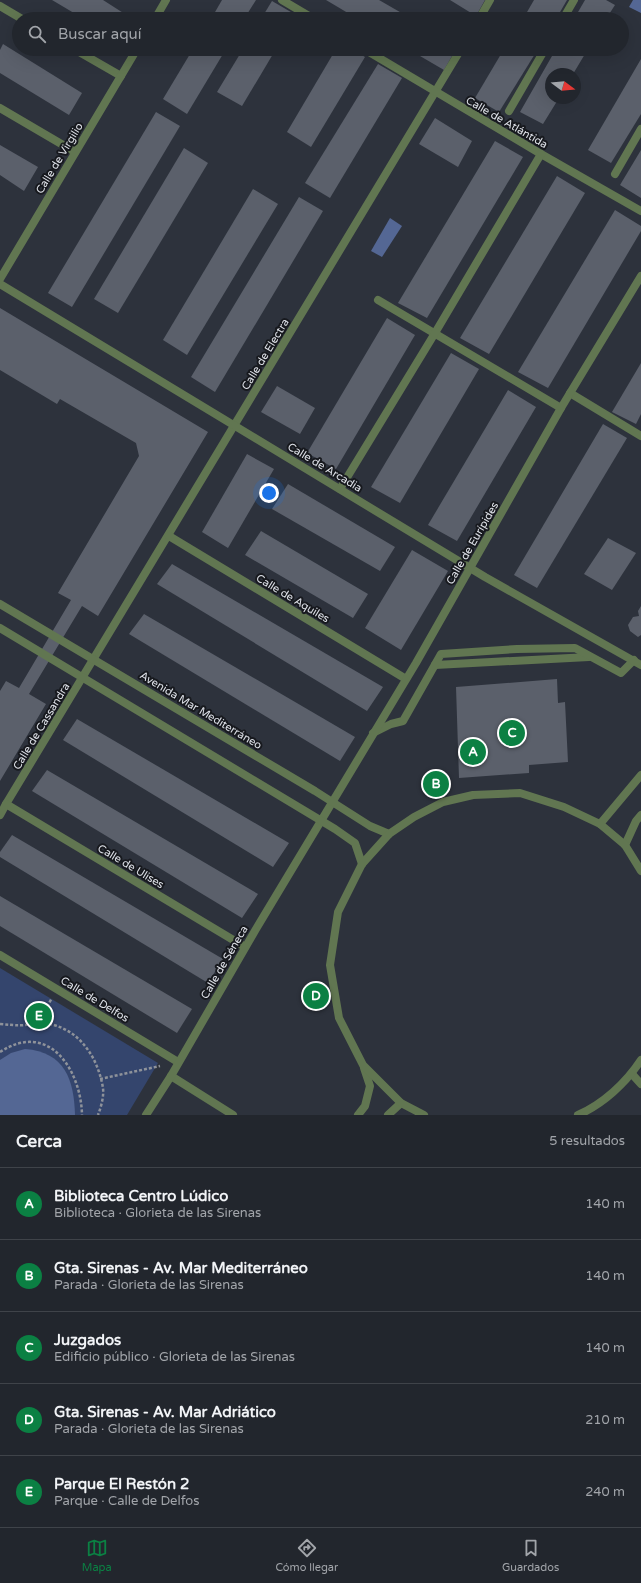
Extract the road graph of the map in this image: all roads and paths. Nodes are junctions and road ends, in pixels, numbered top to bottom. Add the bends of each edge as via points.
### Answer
1 (166, 0) edge
2 (282, 0) edge
3 (490, 0) edge
4 (574, 0) edge
5 (0, 6) edge
6 (158, 12) edge
7 (302, 12) edge
8 (483, 12) edge
9 (567, 12) edge
10 (12, 13) edge
11 (86, 56) edge
12 (133, 56) edge
13 (376, 56) edge
14 (457, 56) edge
15 (542, 56) edge
16 (121, 76) junction
17 (435, 92) junction
18 (0, 108) edge
19 (509, 111) dead end
20 (641, 129) edge
21 (75, 152) junction
22 (541, 154) junction
23 (615, 174) dead end
24 (641, 211) edge
25 (641, 276) edge
26 (0, 279) edge
27 (0, 284) edge
28 (378, 300) dead end
29 (435, 333) junction
30 (570, 393) junction
31 (561, 408) junction
32 (235, 426) junction
33 (641, 436) edge
34 (340, 489) junction
35 (169, 536) junction
36 (470, 568) junction
37 (0, 604) edge
38 (0, 628) edge
39 (589, 657) junction
40 (94, 659) junction
41 (638, 662) edge
42 (435, 666) junction
43 (88, 669) joint
44 (84, 678) junction
45 (406, 679) junction
46 (373, 733) junction
47 (641, 775) edge
48 (332, 801) junction
49 (6, 804) junction
50 (641, 814) edge
51 (0, 815) edge
52 (321, 821) junction
53 (600, 824) junction
54 (389, 834) junction
55 (625, 845) junction
56 (362, 864) junction
57 (641, 871) edge
58 (245, 947) junction
59 (0, 955) edge
60 (57, 989) junction
61 (34, 1023) junction
62 (0, 1024) edge
63 (0, 1052) edge
64 (641, 1060) edge
65 (178, 1062) junction
66 (363, 1065) junction
67 (632, 1074) junction
68 (171, 1076) junction
69 (100, 1079) junction
70 (641, 1084) edge
71 (401, 1103) junction
72 (82, 1115) edge
73 (98, 1115) edge
74 (146, 1115) edge
75 (233, 1115) edge
76 (358, 1115) edge
77 (388, 1115) edge
78 (424, 1115) edge
79 (578, 1115) edge

1 - 6 street
2 - 7 street
3 - 8 street
4 - 9 street
5 - 10 street
11 - 16 street
12 - 16 street, Calle de Virgilio
13 - 17 street, Calle de Atlántida
14 - 17 street, Calle de Electra
15 - 19 street
16 - 21 street, Calle de Virgilio
17 - 22 street, Calle de Atlántida
17 - 32 street, Calle de Electra
18 - 21 street
20 - 23 street
21 - 26 street, Calle de Virgilio
22 - 24 street, Calle de Atlántida
22 - 29 street
25 - 30 street, Calle de Eurípides
27 - 32 street, Calle de Arcadia
28 - 29 street
29 - 31 street
29 - 34 street
30 - 31 street, Calle de Eurípides
30 - 33 street
31 - 36 street, Calle de Eurípides
32 - 34 street, Calle de Arcadia
32 - 35 street, Calle de Electra
34 - 36 street, Calle de Arcadia
35 - 40 street, Calle de Electra
35 - 45 street, Calle de Aquiles
36 - 41 street, Calle de Arcadia
36 - 45 street, Calle de Eurípides
37 - 40 street, Avenida Mar Mediterráneo
38 - 44 street
39 - 41 street via 621,672
39 - 42 street
39 - 42 street via 575,648 517,649 441,654
40 - 43 street, Calle de Electra
40 - 48 street, Avenida Mar Mediterráneo
42 - 46 street via 403,722
43 - 44 street, Calle de Cassandra
44 - 49 street, Calle de Cassandra
44 - 52 street
45 - 46 street, Calle de Eurípides
46 - 48 street, Calle de Eurípides
47 - 53 street
48 - 52 street, Calle de Eurípides
48 - 54 street, Avenida Mar Mediterráneo via 370,826
49 - 51 street, Calle de Cassandra
49 - 58 street, Calle de Ulises
50 - 55 street
52 - 56 street via 355,843
52 - 58 street, Calle de Séneca
53 - 54 street via 564,807 520,793 473,795 442,802
53 - 55 street
54 - 56 street
55 - 57 street
56 - 66 street via 338,912 330,965 339,1018
58 - 65 street, Calle de Séneca
59 - 60 street, Calle de Delfos
60 - 61 path
60 - 65 street, Calle de Delfos
61 - 62 path via 18,1026
61 - 69 path via 60,1027 82,1040
63 - 72 path via 14,1044 32,1041 50,1048 64,1059 74,1078
64 - 67 street
65 - 68 street, Calle de Séneca
65 - 69 path
66 - 71 street
66 - 76 street via 370,1086 365,1106
67 - 70 street
67 - 79 street via 593,1108
68 - 74 street, Calle de Séneca
68 - 75 street
69 - 73 path via 103,1089
71 - 77 street
71 - 78 street

